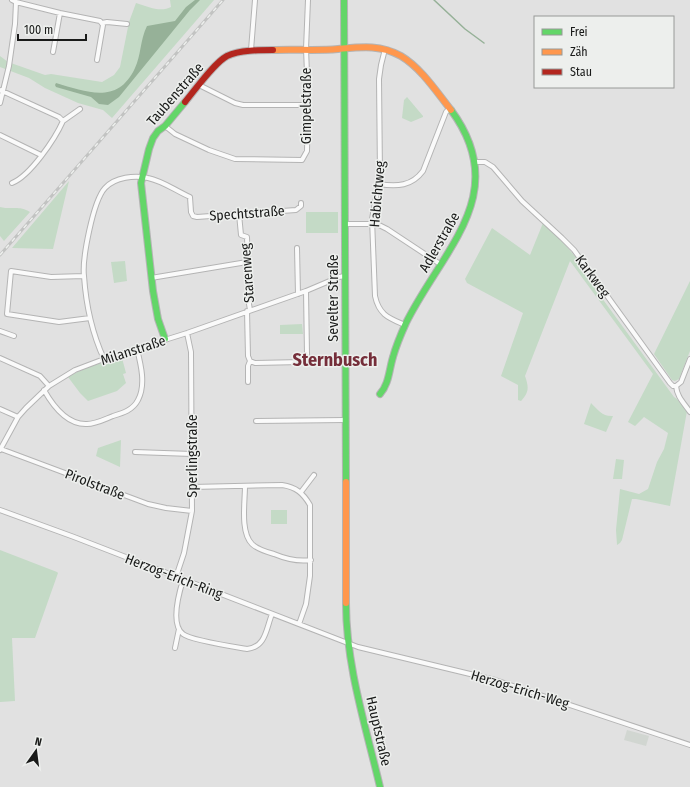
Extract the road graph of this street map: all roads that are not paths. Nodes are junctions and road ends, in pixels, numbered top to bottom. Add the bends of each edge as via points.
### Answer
1 (255, 0) edge
2 (308, 0) edge
3 (344, 0) edge
4 (14, 1) edge
5 (60, 13) junction
6 (102, 23) junction
7 (127, 24) dead end
8 (344, 48) junction
9 (386, 48) junction
10 (306, 49) junction
11 (251, 50) junction
12 (53, 52) dead end
13 (97, 60) dead end
14 (199, 85) junction
15 (2, 91) edge
16 (0, 103) edge
17 (308, 105) junction
18 (80, 109) dead end
19 (449, 109) junction
20 (63, 121) junction
21 (165, 126) junction
22 (0, 134) edge
23 (41, 155) junction
24 (475, 162) junction
25 (141, 177) junction
26 (12, 184) dead end
27 (379, 184) junction
28 (301, 203) dead end
29 (239, 214) junction
30 (345, 224) junction
31 (372, 224) junction
32 (297, 248) dead end
33 (247, 262) junction
34 (440, 264) junction
35 (84, 276) junction
36 (345, 276) junction
37 (151, 278) junction
38 (306, 291) junction
39 (298, 294) junction
40 (249, 311) junction
41 (90, 318) junction
42 (405, 325) junction
43 (0, 331) edge
44 (187, 333) junction
45 (14, 336) dead end
46 (165, 340) junction
47 (137, 349) junction
48 (0, 358) edge
49 (104, 359) junction
50 (690, 359) edge
51 (250, 361) junction
52 (248, 382) dead end
53 (49, 386) junction
54 (676, 386) junction
55 (44, 390) junction
56 (380, 394) dead end
57 (0, 409) edge
58 (690, 412) edge
59 (18, 418) junction
60 (345, 420) junction
61 (256, 421) dead end
62 (0, 449) edge
63 (135, 452) dead end
64 (192, 454) junction
65 (314, 475) dead end
66 (192, 486) junction
67 (245, 486) junction
68 (301, 492) junction
69 (0, 510) edge
70 (192, 511) junction
71 (311, 560) junction
72 (176, 577) junction
73 (183, 580) junction
74 (272, 614) junction
75 (299, 624) junction
76 (179, 629) junction
77 (348, 643) junction
78 (175, 648) dead end
79 (690, 745) edge
80 (380, 787) edge

1 - 11 street
2 - 10 street, Gimpelstraße
3 - 8 street, Sevelter Straße
4 - 5 street
4 - 15 street via 15,24 9,66
5 - 6 street
5 - 12 street
6 - 7 street
6 - 13 street
8 - 9 street, Adlerstraße
8 - 10 street, Taubenstraße
8 - 30 street, Sevelter Straße
9 - 19 street, Adlerstraße via 412,64
9 - 27 street, Habichtweg via 379,79
10 - 11 street, Taubenstraße
10 - 17 street, Gimpelstraße
11 - 14 street, Taubenstraße via 221,60
14 - 17 street via 243,105
14 - 21 street, Taubenstraße
15 - 16 street
15 - 20 street
17 - 21 street, Gimpelstraße via 307,151 302,160 235,159 217,154 175,134
18 - 20 street
19 - 24 street, Adlerstraße via 461,124
19 - 27 street via 419,177 400,185
20 - 23 street
21 - 25 street, Taubenstraße via 153,138
22 - 23 street
23 - 26 street via 19,181
24 - 34 street, Adlerstraße via 475,191 471,210
24 - 54 street, Karkweg via 485,162 493,167 522,201 574,250 672,386
25 - 29 street, Spechtstraße via 157,180 190,197 193,216
25 - 35 street via 114,181 105,188 85,247
25 - 37 street, Taubenstraße
27 - 31 street, Habichtweg
28 - 29 street, Spechtstraße via 296,210
29 - 33 street, Starenweg via 241,235 247,237
30 - 31 street
30 - 36 street, Sevelter Straße
31 - 34 street via 387,229
31 - 42 street, Habichtweg via 377,304 386,316
32 - 39 street
33 - 37 street
33 - 40 street, Starenweg
34 - 42 street, Adlerstraße
35 - 41 street
35 - 41 street via 51,276 11,271 7,314 59,322
36 - 38 street, Milanstraße
36 - 60 street, Sevelter Straße
37 - 46 street, Taubenstraße via 158,319
38 - 39 street, Milanstraße
38 - 51 street via 305,359 302,362
39 - 40 street, Milanstraße
40 - 44 street, Milanstraße
40 - 51 street, Starenweg
41 - 49 street
42 - 56 street, Adlerstraße via 393,357 385,390
43 - 45 street
44 - 46 street, Milanstraße
44 - 64 street, Sperlingstraße via 191,352
46 - 47 street, Milanstraße
47 - 49 street, Milanstraße
47 - 55 street via 142,374 141,392 132,408 122,413 88,425 74,422 65,417 49,400
48 - 53 street via 40,376
49 - 53 street, Milanstraße via 75,370
50 - 54 street via 681,382
51 - 52 street, Starenweg
53 - 55 street, Milanstraße
54 - 58 street, Karkweg via 679,398
55 - 59 street, Milanstraße
57 - 59 street
59 - 62 street, Milanstraße
60 - 61 street
60 - 77 street, Sevelter Straße
62 - 70 street, Pirolstraße via 148,504
63 - 64 street
64 - 66 street, Sperlingstraße
65 - 68 street
66 - 67 street
66 - 70 street, Sperlingstraße
67 - 68 street via 282,485
67 - 71 street via 244,530 252,544 284,558
68 - 71 street via 310,505
69 - 72 street, Herzog-Erich-Ring
70 - 72 street, Sperlingstraße via 184,553
71 - 75 street via 306,604
72 - 73 street, Herzog-Erich-Ring
73 - 74 street, Herzog-Erich-Ring
73 - 76 street via 177,608
74 - 75 street, Herzog-Erich-Ring
74 - 76 street via 261,643 255,648 247,649 193,639 183,635
75 - 77 street, Herzog-Erich-Ring
76 - 78 street
77 - 79 street, Herzog-Erich-Weg via 495,680
77 - 80 street, Hauptstraße

